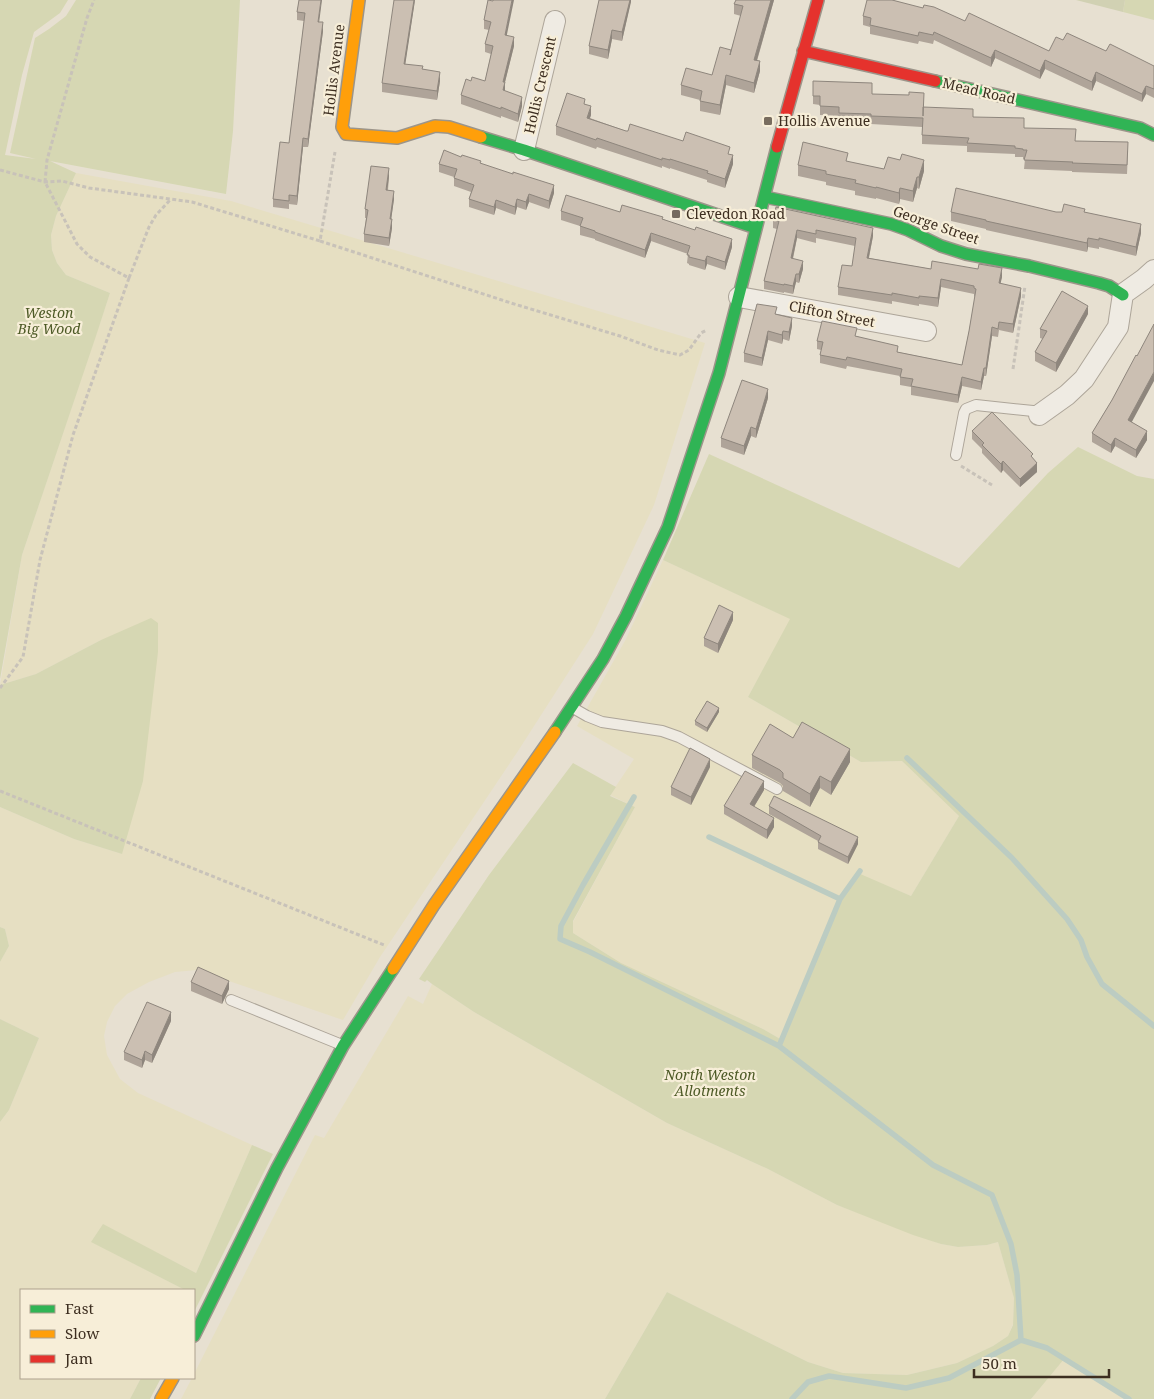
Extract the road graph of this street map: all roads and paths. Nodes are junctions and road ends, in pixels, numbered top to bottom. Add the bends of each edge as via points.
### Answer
1 (94, 0) edge
2 (359, 0) edge
3 (818, 0) edge
4 (554, 21) dead end
5 (803, 51) junction
6 (342, 127) junction
7 (1154, 134) edge
8 (524, 150) junction
9 (0, 170) edge
10 (45, 182) junction
11 (765, 196) junction
12 (171, 199) junction
13 (756, 228) junction
14 (320, 241) junction
15 (1028, 266) junction
16 (1154, 270) edge
17 (130, 278) junction
18 (1123, 295) junction
19 (739, 297) junction
20 (732, 324) junction
21 (929, 331) dead end
22 (1013, 369) dead end
23 (1040, 418) joint
24 (956, 455) joint
25 (992, 485) dead end
26 (0, 688) edge
27 (572, 707) junction
28 (777, 789) dead end
29 (0, 791) edge
30 (403, 953) junction
31 (231, 1000) dead end
32 (342, 1046) junction
33 (195, 1334) edge
34 (171, 1379) edge
35 (161, 1399) edge

1 - 10 path via 47,160
2 - 6 main road, Hollis Avenue
3 - 5 main road
4 - 8 street, Hollis Crescent
5 - 7 main road, Mead Road via 1140,128
5 - 11 main road
6 - 8 main road, Hollis Avenue via 346,134 390,138 445,126
6 - 14 path via 338,134
8 - 13 main road, Hollis Avenue
9 - 10 path
10 - 12 path via 62,181 89,188
10 - 17 path via 77,244 90,257
11 - 13 main road
11 - 15 main road, George Street via 891,224 941,246
12 - 14 path via 192,202
12 - 17 path via 149,226
13 - 19 main road
14 - 20 path via 658,350 680,354 689,350 701,333 715,326
15 - 18 main road, George Street via 1109,286
15 - 22 path
16 - 18 street
17 - 26 path via 73,435 40,560 23,657
18 - 23 street via 1118,327 1084,379
19 - 20 main road
19 - 21 street, Clifton Street
20 - 27 main road via 668,527 626,616
23 - 24 lane via 979,405 969,407 964,413
24 - 25 path via 956,464
27 - 28 lane via 602,722 662,731 679,737
27 - 30 main road
29 - 30 path
30 - 32 main road
31 - 32 lane
32 - 33 main road
34 - 35 main road

